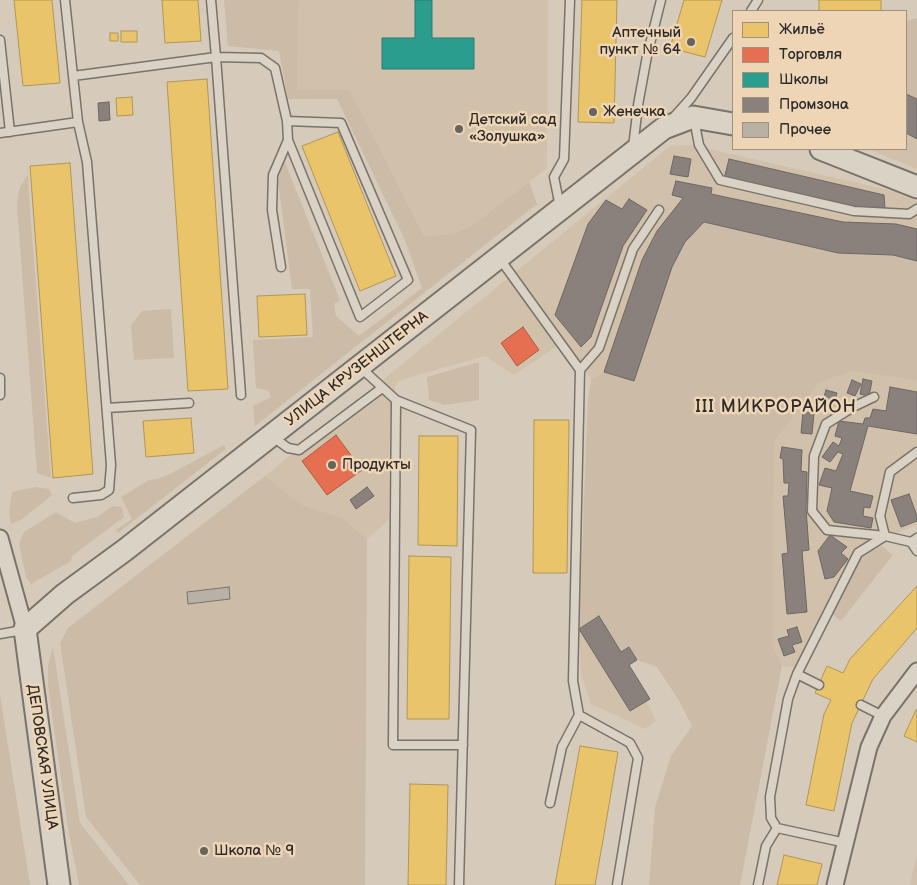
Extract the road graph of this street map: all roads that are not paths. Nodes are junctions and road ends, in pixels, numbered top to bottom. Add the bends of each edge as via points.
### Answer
1 (65, 0) edge
2 (211, 0) edge
3 (570, 0) edge
4 (661, 0) edge
5 (732, 39) edge
6 (0, 40) edge
7 (216, 57) junction
8 (73, 76) junction
9 (693, 117) junction
10 (287, 121) junction
11 (78, 122) junction
12 (732, 124) edge
13 (664, 128) junction
14 (10, 132) junction
15 (0, 133) edge
16 (288, 140) junction
17 (826, 150) edge
18 (632, 153) junction
19 (842, 153) edge
20 (917, 186) edge
21 (561, 209) junction
22 (659, 210) dead end
23 (917, 210) edge
24 (499, 257) junction
25 (281, 267) dead end
26 (360, 367) junction
27 (580, 370) junction
28 (0, 378) edge
29 (382, 388) junction
30 (0, 391) edge
31 (241, 395) dead end
32 (874, 397) dead end
33 (396, 400) junction
34 (189, 403) dead end
35 (106, 408) junction
36 (272, 436) junction
37 (917, 452) edge
38 (73, 498) dead end
39 (885, 536) junction
40 (0, 538) edge
41 (914, 540) edge
42 (917, 551) edge
43 (25, 629) junction
44 (0, 634) edge
45 (917, 670) edge
46 (797, 674) junction
47 (819, 685) dead end
48 (861, 705) dead end
49 (580, 715) junction
50 (883, 716) junction
51 (463, 745) junction
52 (550, 802) dead end
53 (777, 828) junction
54 (846, 843) junction
55 (59, 885) edge
56 (459, 885) edge
57 (617, 885) edge
58 (758, 885) edge
59 (835, 885) edge

1 - 8 lane
2 - 7 lane
3 - 21 lane via 564,159 554,177
4 - 18 lane via 644,72
5 - 13 lane via 691,98
6 - 14 lane
7 - 8 lane
7 - 10 lane via 261,58 275,68
7 - 31 lane
8 - 11 lane
9 - 12 street
9 - 13 street, УЛИЦА КРУЗЕНШТЕРНА
9 - 23 lane via 700,145 720,180 854,211 909,214
10 - 16 lane
10 - 16 lane via 342,123 408,280 360,317
11 - 14 lane
11 - 35 lane via 87,162
13 - 18 street, УЛИЦА КРУЗЕНШТЕРНА
14 - 15 lane
16 - 25 lane via 273,175 272,210
17 - 19 street
18 - 21 street, УЛИЦА КРУЗЕНШТЕРНА
19 - 20 street
21 - 24 street, УЛИЦА КРУЗЕНШТЕРНА
22 - 27 lane via 633,249 599,348
24 - 26 street, УЛИЦА КРУЗЕНШТЕРНА
24 - 27 lane
26 - 29 lane
26 - 36 street, УЛИЦА КРУЗЕНШТЕРНА
27 - 49 lane via 573,680
28 - 30 lane
29 - 33 lane
29 - 36 lane via 299,450 288,448
32 - 39 lane via 826,424 814,456 812,511 827,530
33 - 51 lane via 471,430
33 - 51 lane via 393,744
34 - 35 lane
35 - 38 lane via 111,465 109,490 101,495
36 - 43 street, УЛИЦА КРУЗЕНШТЕРНА via 65,594
37 - 39 lane via 890,472 880,516
39 - 41 lane
39 - 46 lane via 858,553
40 - 43 street
41 - 42 lane
43 - 44 lane
43 - 55 street, ДЕПОВСКАЯ УЛИЦА
45 - 50 street
46 - 47 lane
46 - 53 lane via 788,699 770,797 771,818
48 - 50 lane
49 - 52 lane via 562,747
49 - 57 lane via 630,743 638,758
50 - 54 street via 869,747
51 - 56 lane
53 - 54 lane
53 - 58 lane via 766,846
54 - 59 street

